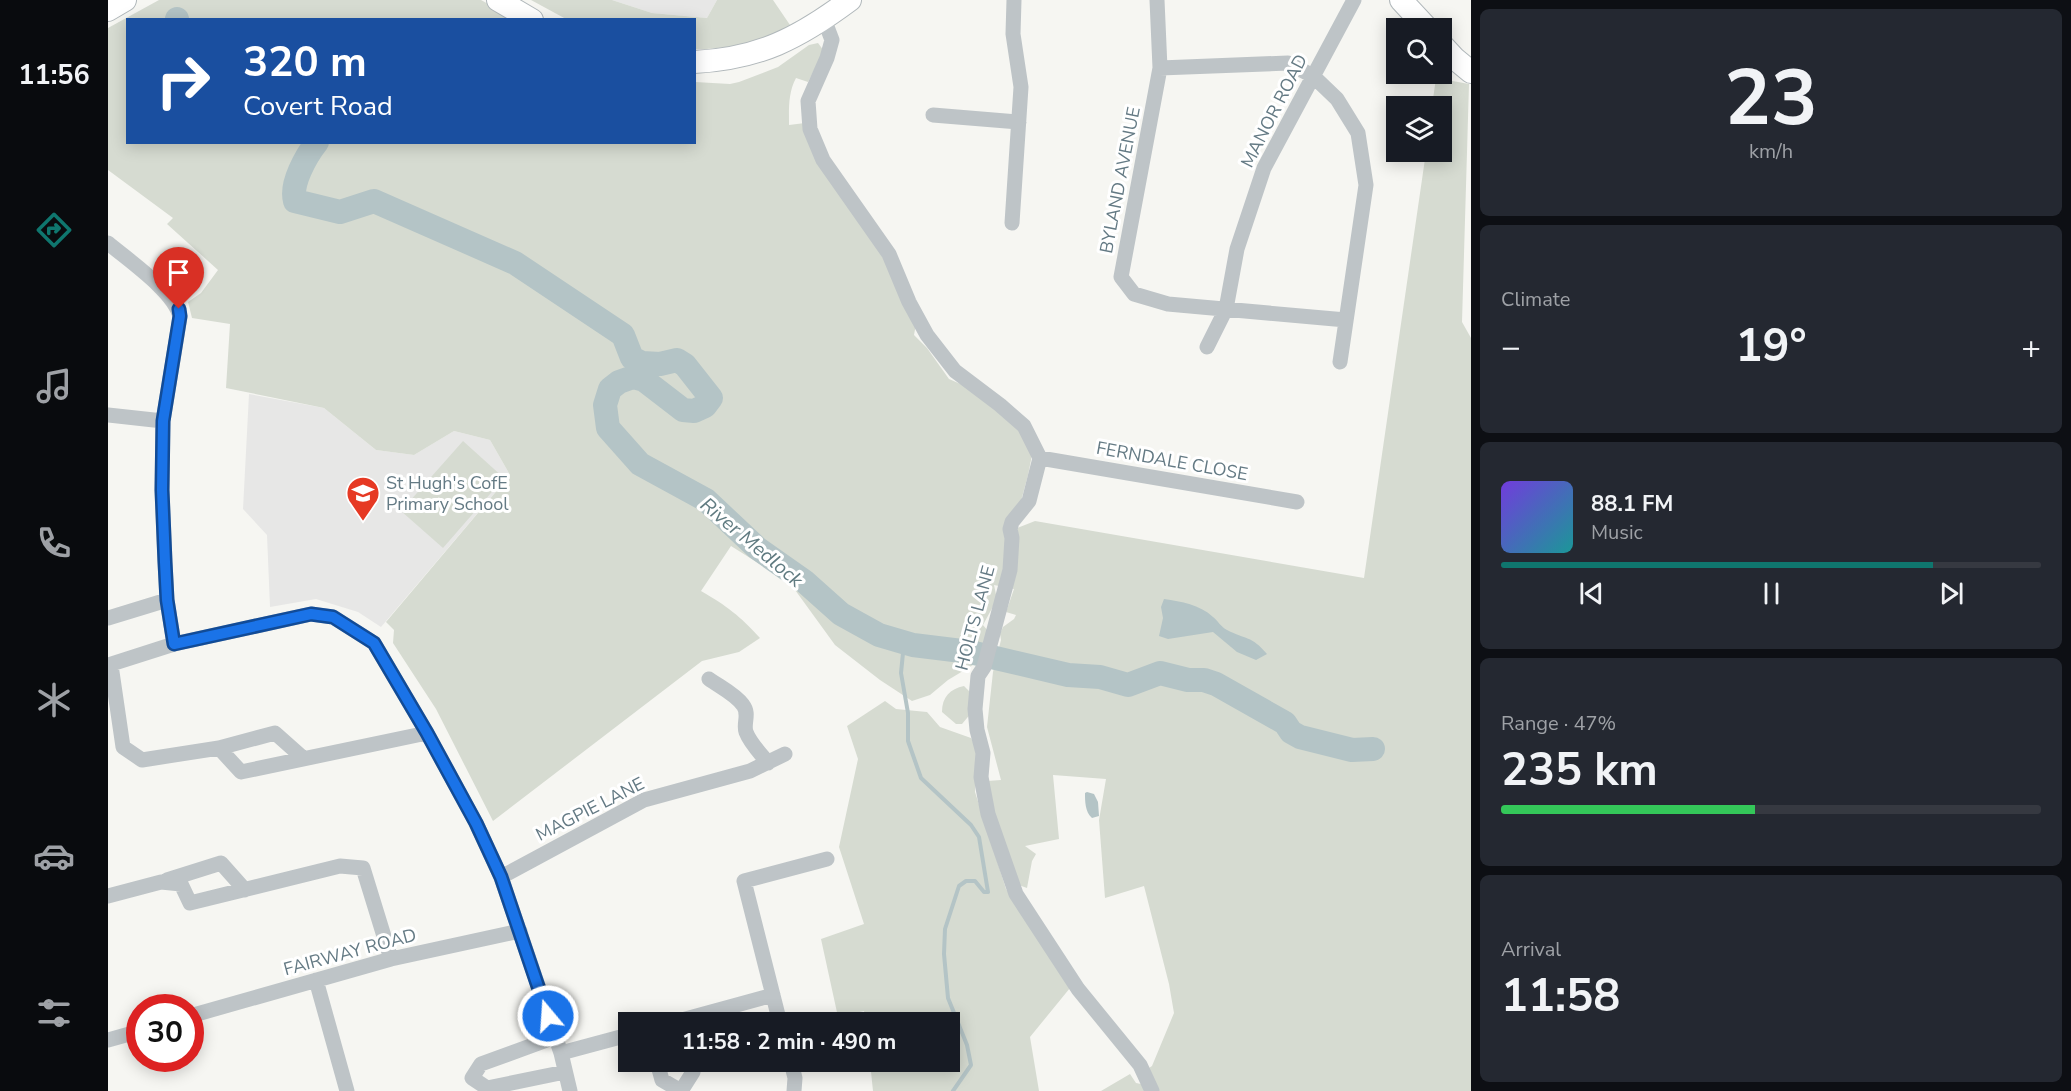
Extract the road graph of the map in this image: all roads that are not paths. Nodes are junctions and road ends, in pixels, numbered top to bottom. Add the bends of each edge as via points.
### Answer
1 (125, 0) edge
2 (498, 0) edge
3 (850, 0) edge
4 (1014, 0) edge
5 (1157, 0) edge
6 (1354, 0) edge
7 (1401, 0) edge
8 (108, 10) edge
9 (529, 18) edge
10 (1418, 18) edge
11 (824, 19) junction
12 (1452, 54) edge
13 (696, 62) edge
14 (1160, 68) junction
15 (1471, 72) edge
16 (1313, 76) junction
17 (933, 115) dead end
18 (1019, 122) junction
19 (1012, 223) dead end
20 (108, 243) edge
21 (1226, 309) junction
22 (1346, 320) junction
23 (1207, 347) dead end
24 (1340, 362) dead end
25 (108, 415) edge
26 (163, 421) junction
27 (1040, 459) junction
28 (1297, 502) dead end
29 (167, 600) junction
30 (108, 618) edge
31 (174, 644) junction
32 (110, 665) edge
33 (709, 679) dead end
34 (427, 733) junction
35 (219, 748) junction
36 (785, 754) dead end
37 (303, 758) junction
38 (768, 763) junction
39 (827, 859) dead end
40 (501, 877) junction
41 (161, 882) junction
42 (245, 890) junction
43 (108, 896) edge
44 (520, 931) junction
45 (391, 959) junction
46 (316, 980) junction
47 (773, 995) junction
48 (204, 1012) edge
49 (713, 1012) edge
50 (777, 1012) edge
51 (126, 1035) edge
52 (555, 1037) junction
53 (618, 1038) edge
54 (108, 1040) edge
55 (561, 1053) junction
56 (566, 1072) junction
57 (660, 1072) edge
58 (693, 1072) edge
59 (794, 1072) edge
60 (347, 1091) edge
61 (570, 1091) edge
62 (681, 1091) edge
63 (794, 1091) edge
64 (1152, 1091) edge

1 - 8 main road
2 - 9 main road
3 - 11 main road
4 - 18 street via 1012,34 1021,87
5 - 14 street, BYLAND AVENUE
6 - 16 street, MANOR ROAD
7 - 10 main road
11 - 13 main road via 760,52
11 - 27 street via 832,40 808,101 810,129 822,160 890,254 927,335 955,371 1024,426
12 - 15 main road
14 - 16 street via 1288,63
14 - 21 street, BYLAND AVENUE via 1121,277 1134,294 1145,298
16 - 21 street, MANOR ROAD via 1264,168 1237,249
16 - 22 street via 1337,99 1358,133 1364,174
17 - 18 street
18 - 19 street
20 - 26 street via 170,296 179,309
21 - 22 street, BYLAND AVENUE
21 - 23 street, MANOR ROAD
22 - 24 street
25 - 26 street
26 - 29 street
27 - 28 street, FERNDALE CLOSE
27 - 64 street, HOLTS LANE via 1029,501 1012,522 1010,570 984,667 978,676 975,709 983,753 981,777 988,814 1016,894 1078,989 1140,1065
29 - 30 street
29 - 31 street
31 - 32 street
31 - 34 street via 311,614 333,617 374,643
32 - 35 street via 123,747 142,760
33 - 38 street via 745,706 747,734
34 - 37 street
34 - 40 street
35 - 37 street via 275,733
35 - 37 street via 241,772
36 - 38 street, MAGPIE LANE
38 - 40 street, MAGPIE LANE via 644,800
39 - 47 street via 744,881
40 - 44 street
41 - 42 street via 181,884 190,903
41 - 42 street via 221,863
41 - 43 street
42 - 45 street via 340,866 363,868
44 - 45 street, FAIRWAY ROAD
44 - 52 street
45 - 46 street, FAIRWAY ROAD
46 - 48 street, FAIRWAY ROAD
46 - 60 street
47 - 49 street
47 - 50 street
51 - 54 street
52 - 55 street
52 - 56 street via 481,1064 472,1078 487,1088
53 - 55 street
55 - 56 street
56 - 61 street
57 - 62 street via 662,1080
58 - 62 street
59 - 63 street

